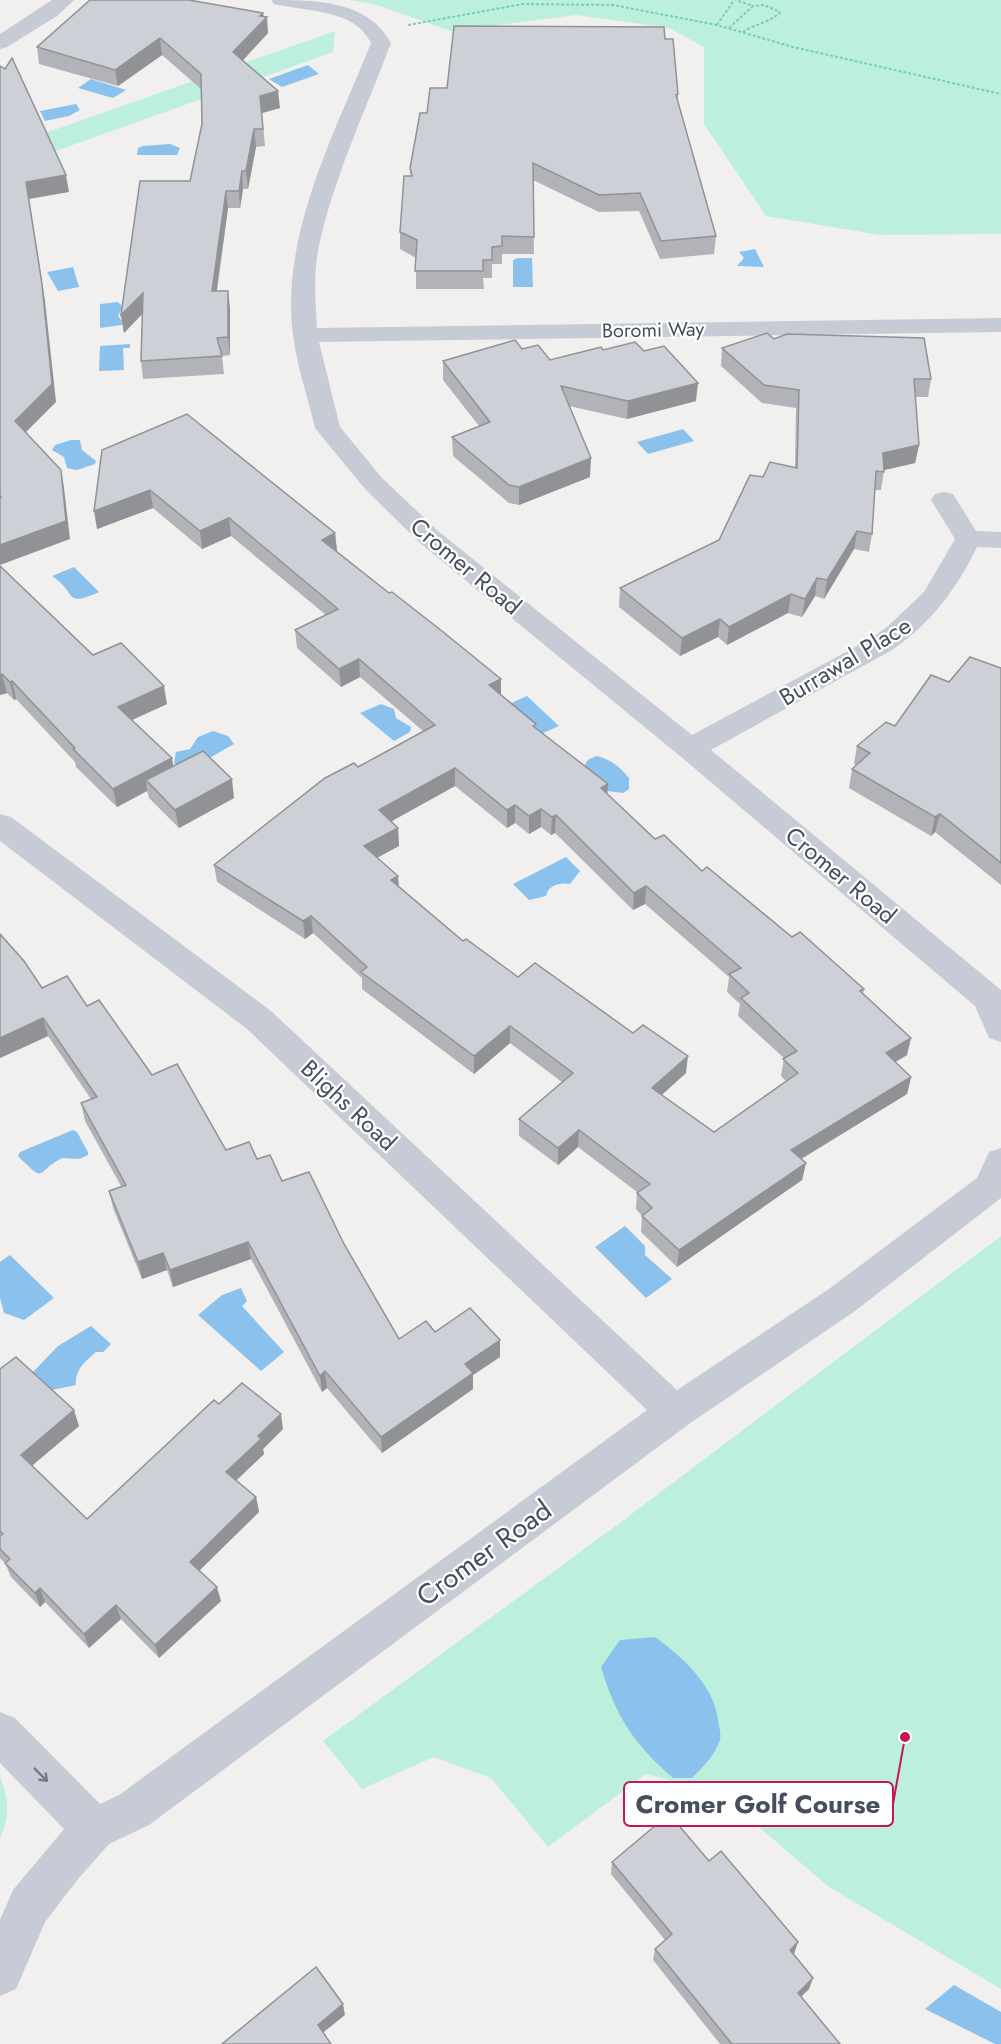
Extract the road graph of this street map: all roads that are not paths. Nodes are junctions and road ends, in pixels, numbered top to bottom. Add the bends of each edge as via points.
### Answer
1 (64, 0) edge
2 (281, 0) edge
3 (0, 43) edge
4 (1001, 325) edge
5 (305, 335) junction
6 (944, 500) dead end
7 (968, 539) junction
8 (1001, 540) edge
9 (690, 749) junction
10 (0, 825) edge
11 (1001, 1029) edge
12 (1001, 1162) edge
13 (675, 1413) junction
14 (0, 1733) edge
15 (94, 1829) junction
16 (0, 1973) edge

1 - 3 street
2 - 5 street, Cromer Road via 358,17 378,31 381,43 309,238 303,283
4 - 5 street, Boromi Way
5 - 9 street, Cromer Road via 328,428 374,484 429,537
6 - 7 street
7 - 8 street
7 - 9 street, Burrawal Place via 940,592 904,630
9 - 11 street, Cromer Road via 989,999
10 - 13 street, Blighs Road via 259,1020
12 - 13 street, Cromer Road via 990,1186 852,1293
13 - 15 street, Cromer Road via 134,1810
14 -> 15 street
15 - 16 street, Cromer Road via 29,1906

